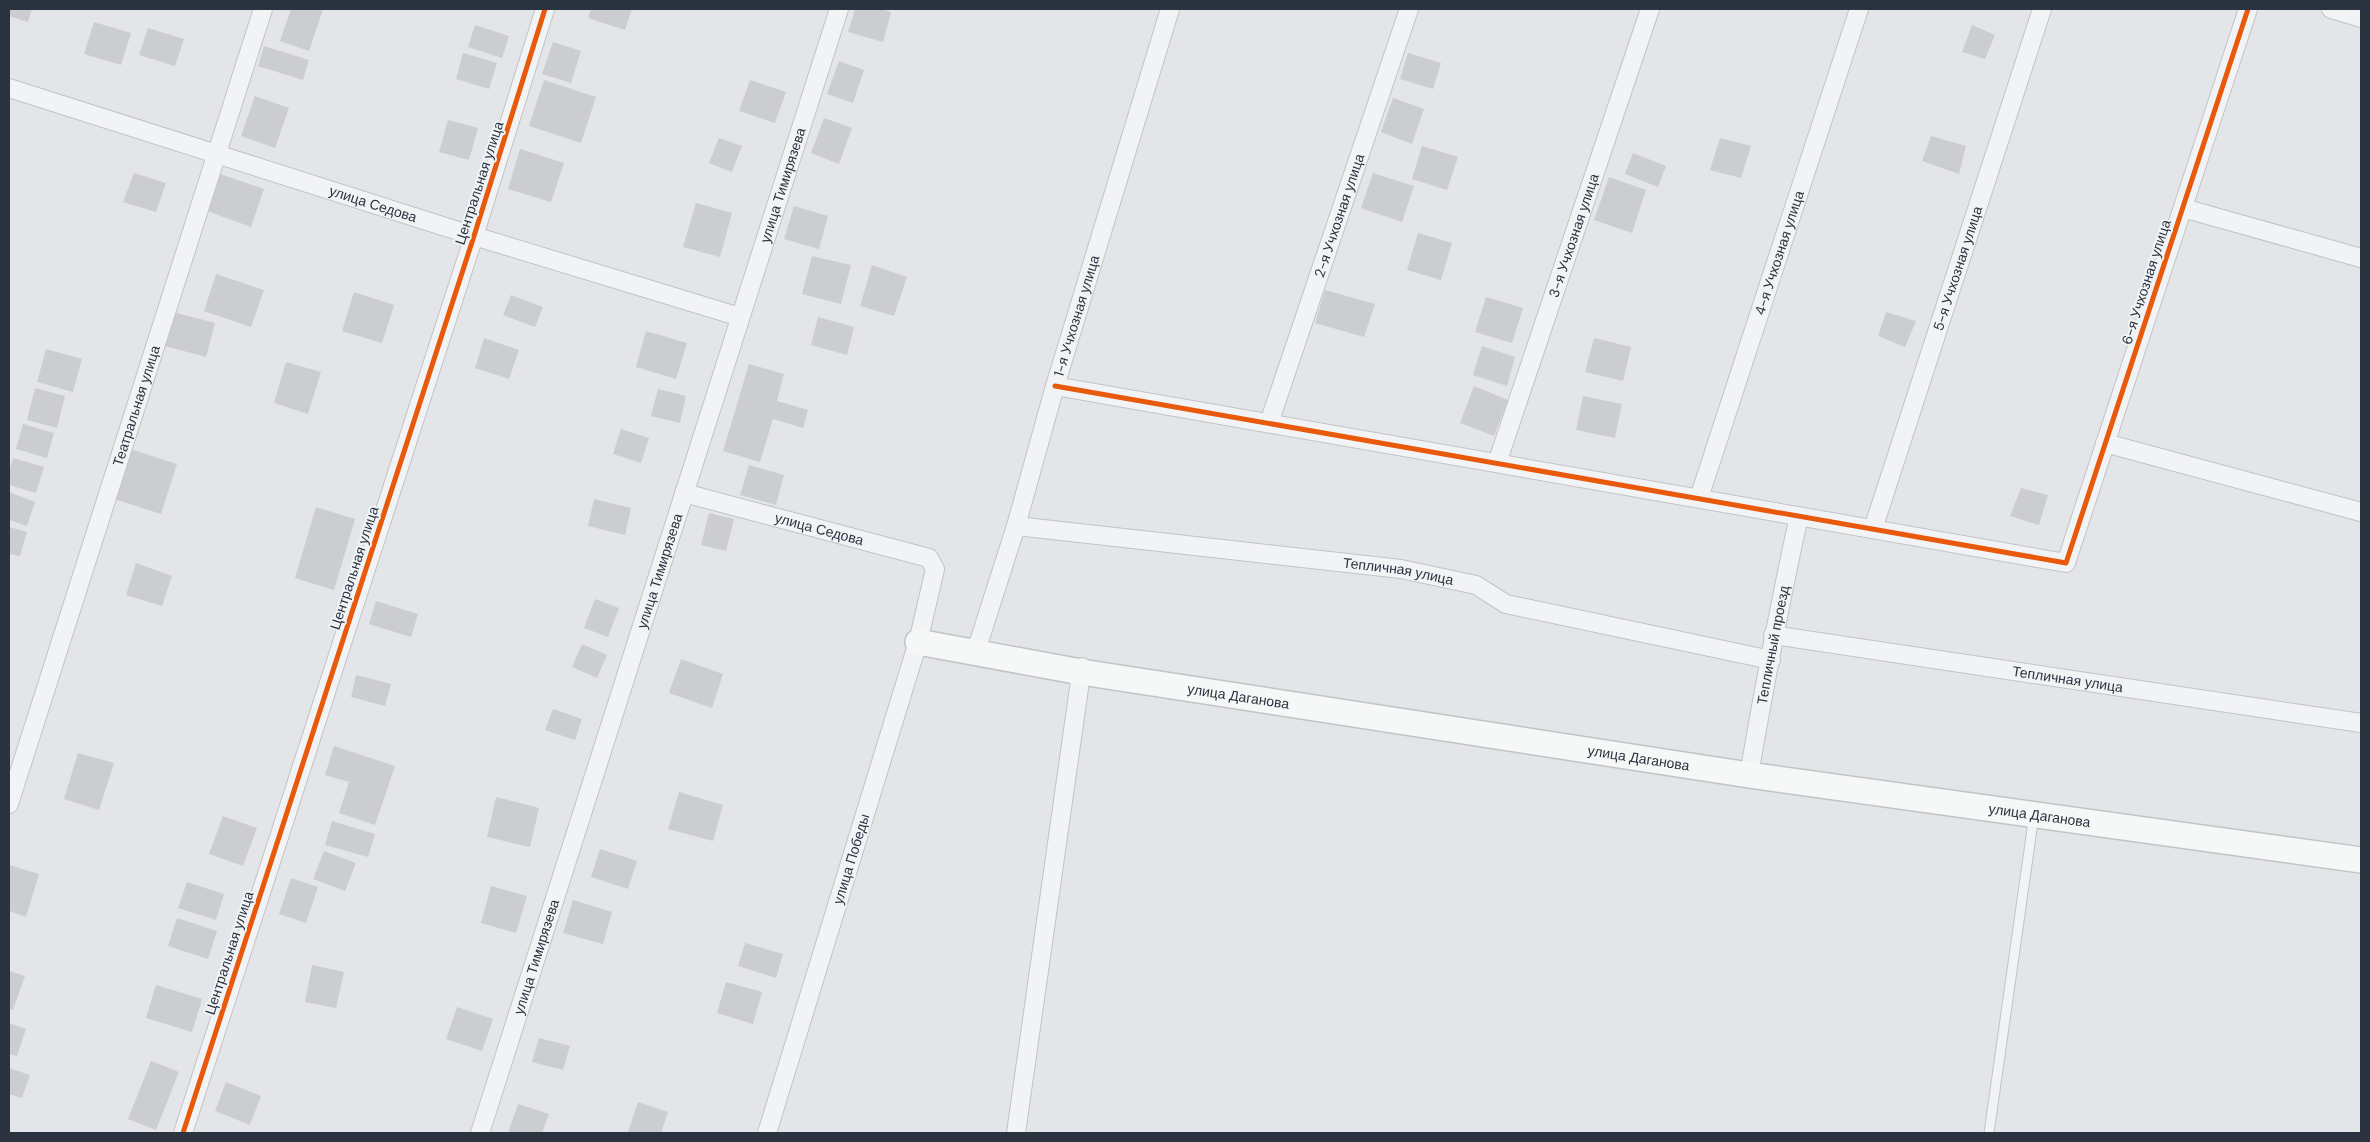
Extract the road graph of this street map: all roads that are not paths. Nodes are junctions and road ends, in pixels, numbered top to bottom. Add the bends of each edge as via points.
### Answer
1 (263, 9) edge
2 (545, 9) edge
3 (839, 9) edge
4 (1170, 9) edge
5 (1408, 9) edge
6 (1650, 9) edge
7 (1859, 9) edge
8 (2042, 9) edge
9 (2248, 9) edge
10 (2331, 9) edge
11 (2361, 18) edge
12 (9, 88) edge
13 (216, 155) junction
14 (2182, 208) junction
15 (474, 236) junction
16 (2361, 258) edge
17 (740, 317) junction
18 (1055, 386) junction
19 (1269, 423) junction
20 (2104, 443) junction
21 (1497, 463) junction
22 (684, 493) junction
23 (1699, 498) junction
24 (2361, 512) edge
25 (1799, 516) junction
26 (1016, 526) junction
27 (1873, 529) junction
28 (932, 584) joint
29 (1773, 635) junction
30 (919, 639) junction
31 (977, 649) junction
32 (1771, 660) junction
33 (1082, 669) junction
34 (2361, 723) edge
35 (1749, 772) junction
36 (9, 804) edge
37 (2034, 815) junction
38 (2361, 855) edge
39 (2361, 860) edge
40 (183, 1133) edge
41 (480, 1133) edge
42 (767, 1133) edge
43 (1016, 1133) edge
44 (1989, 1133) edge

1 - 13 street, Театральная улица
2 - 15 street, Центральная улица
3 - 17 street, улица Тимирязева
4 - 18 street, 1-я Учхозная улица
5 - 19 street, 2-я Учхозная улица
6 - 21 street, 3-я Учхозная улица
7 - 23 street, 4-я Учхозная улица
8 - 27 street, 5-я Учхозная улица
9 - 14 street, 6-я Учхозная улица
10 - 11 street
12 - 13 street, улица Седова
13 - 15 street, улица Седова
13 - 36 street, Театральная улица
14 - 16 street
14 - 20 street, 6-я Учхозная улица
15 - 17 street, улица Седова
15 - 40 street, Центральная улица
17 - 22 street, улица Тимирязева
18 - 19 street
18 - 26 street, 1-я Учхозная улица
19 - 21 street
20 - 24 street
20 - 27 street, 6-я Учхозная улица via 2066,563
21 - 23 street
22 - 28 street, улица Седова via 929,558 935,569
22 - 41 street, улица Тимирязева
23 - 25 street
25 - 27 street
25 - 29 street, Тепличный проезд
26 - 31 street, 1-я Учхозная улица
26 - 32 street, Тепличная улица via 1401,568 1476,585 1506,604
28 - 30 street, улица Победы
29 - 32 street, Тепличный проезд
29 - 34 street, Тепличная улица
30 - 31 main road, улица Даганова
30 - 42 street, улица Победы
31 - 33 main road, улица Даганова
32 - 35 street, Тепличный проезд
33 - 35 main road, улица Даганова
33 - 43 street
35 - 37 main road, улица Даганова
35 - 38 main road, улица Даганова
37 - 39 main road, улица Даганова
37 - 44 lane

